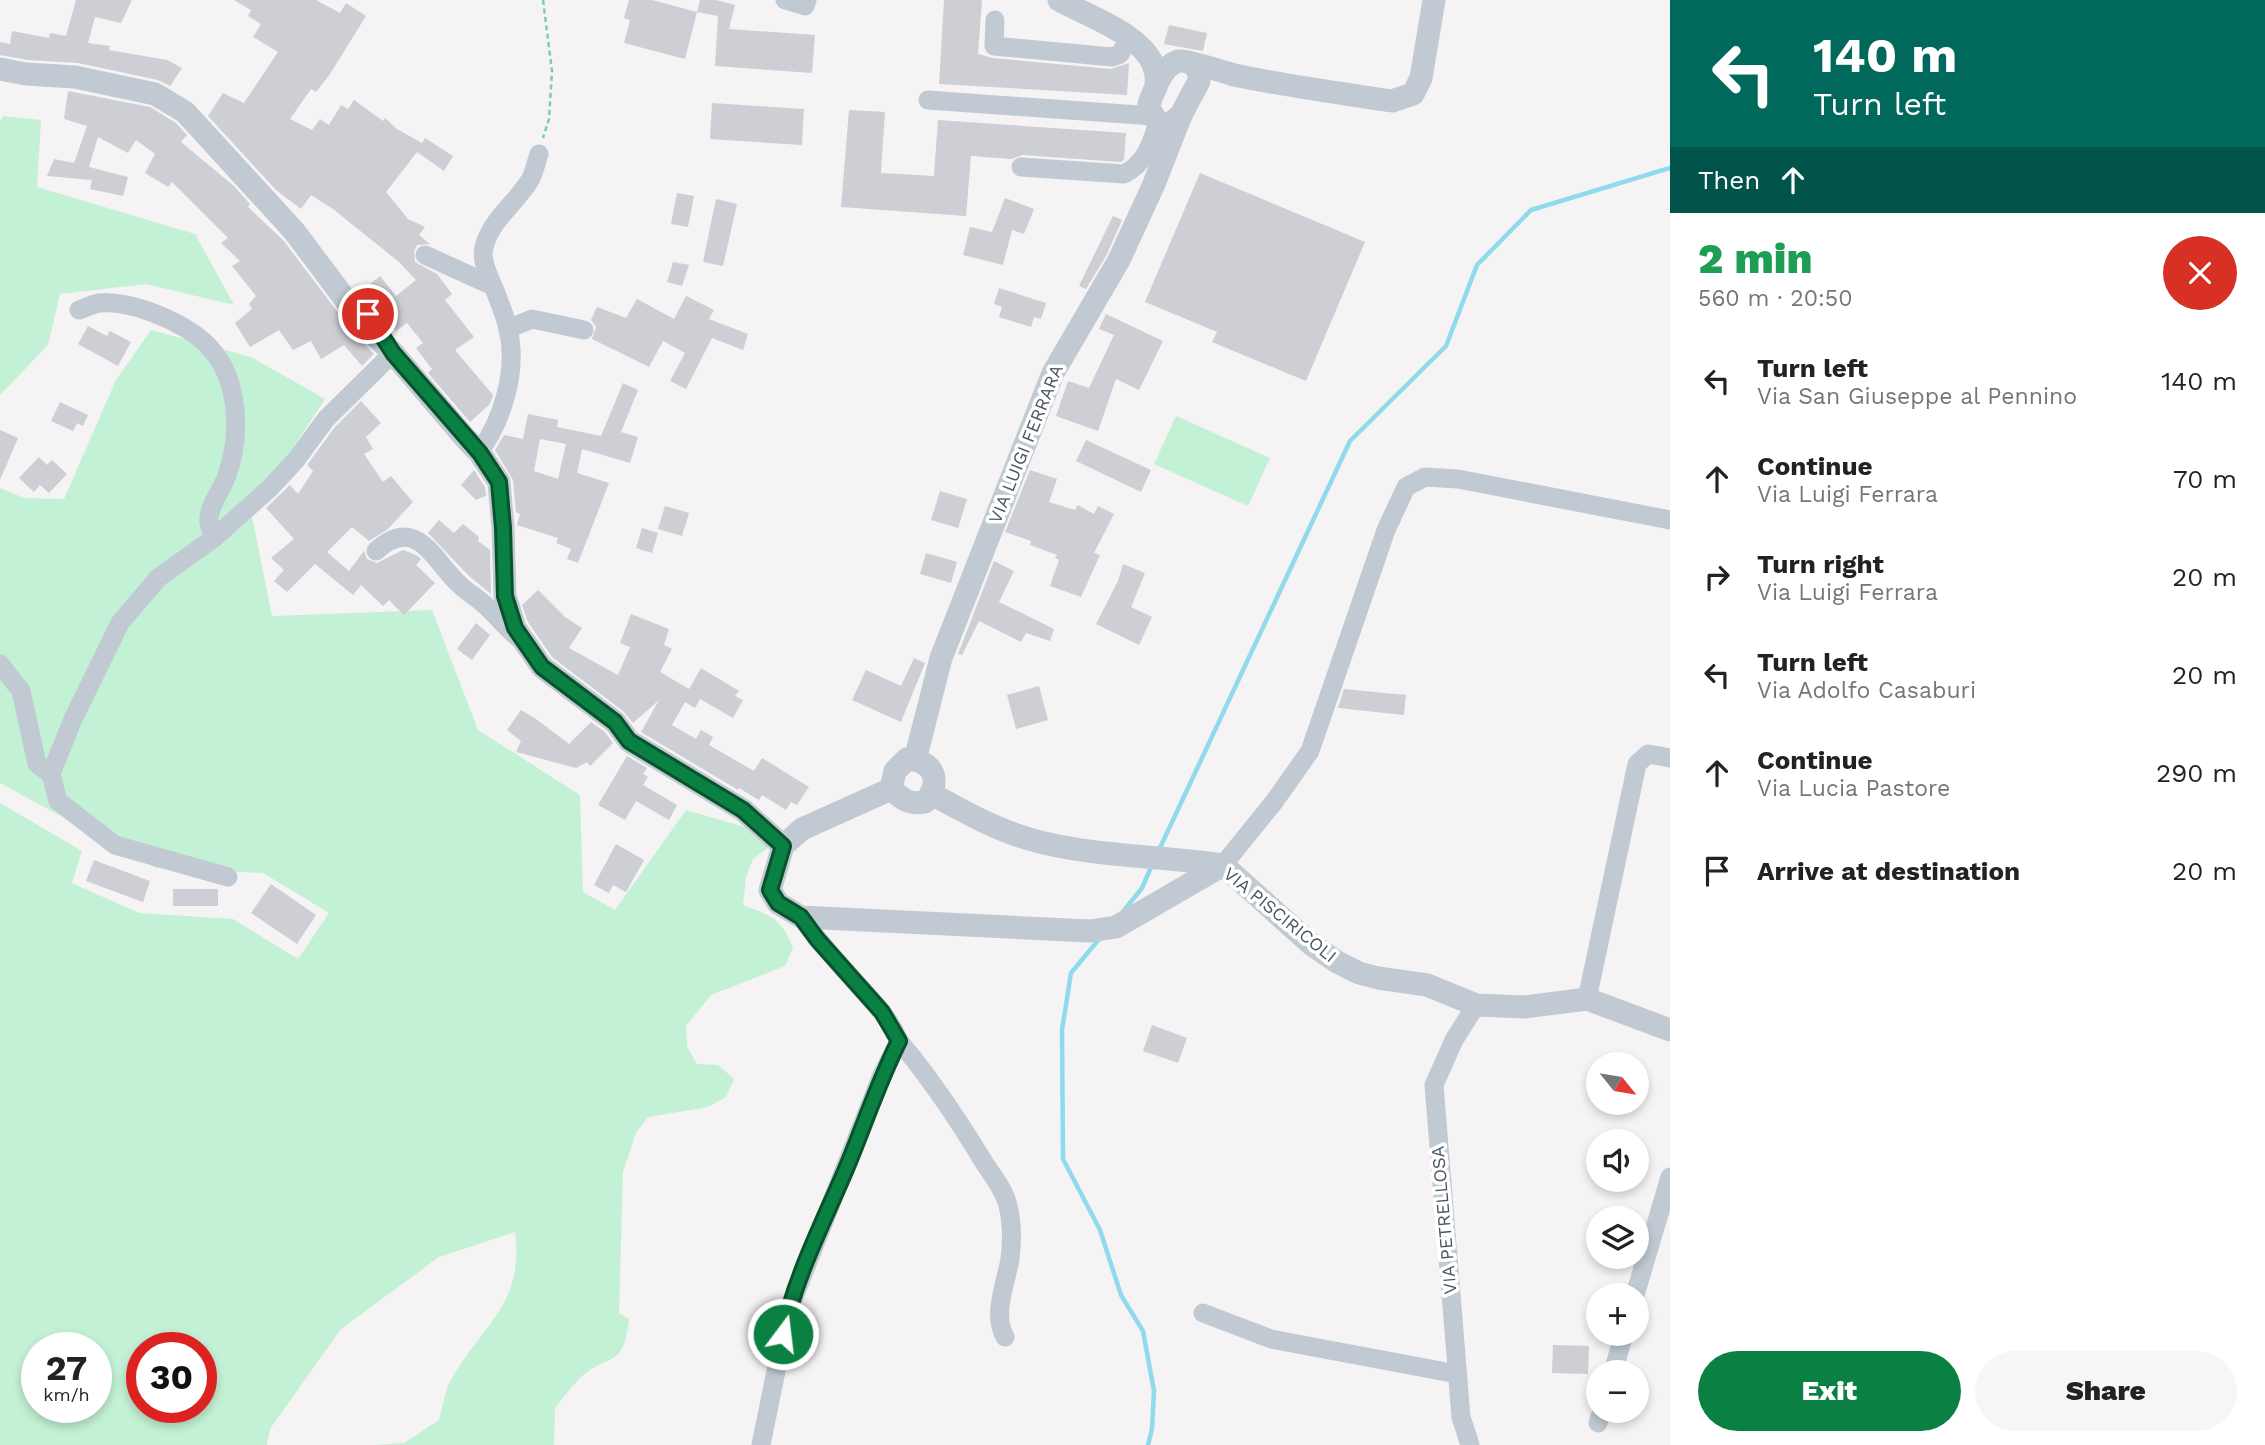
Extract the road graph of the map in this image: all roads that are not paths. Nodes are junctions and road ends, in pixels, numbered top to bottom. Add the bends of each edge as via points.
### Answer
1 (785, 0) edge
2 (807, 0) edge
3 (1059, 0) edge
4 (1434, 0) edge
5 (995, 20) dead end
6 (1130, 37) junction
7 (1187, 63) junction
8 (0, 69) edge
9 (1242, 76) junction
10 (1194, 94) junction
11 (928, 100) dead end
12 (1158, 115) junction
13 (538, 154) road end
14 (1021, 167) dead end
15 (425, 255) dead end
16 (494, 286) junction
17 (79, 310) dead end
18 (508, 329) junction
19 (584, 330) dead end
20 (393, 353) junction
21 (480, 453) junction
22 (1670, 520) edge
23 (214, 538) junction
24 (376, 551) dead end
25 (528, 646) junction
26 (0, 664) edge
27 (1670, 758) edge
28 (915, 760) junction
29 (51, 774) junction
30 (891, 789) junction
31 (932, 794) junction
32 (783, 846) junction
33 (1216, 869) junction
34 (228, 877) dead end
35 (801, 917) junction
36 (1587, 999) junction
37 (1476, 1005) junction
38 (1670, 1030) edge
39 (899, 1041) junction
40 (1670, 1177) edge
41 (1639, 1283) edge
42 (1203, 1313) dead end
43 (1005, 1337) dead end
44 (1457, 1374) junction
45 (761, 1445) edge
46 (1469, 1445) edge

1 - 2 street via 805,6
3 - 6 street
4 - 9 street via 1421,78 1413,94 1392,101
5 - 6 street via 994,46 1112,57 1120,54
6 - 7 street
6 - 12 street via 1155,69
7 - 9 street
7 - 10 street via 1199,73
7 - 12 street via 1168,67
8 - 20 street via 75,77 155,94 185,112 294,231 363,323
9 - 10 street
10 - 12 street
11 - 12 street
12 - 14 street via 1145,157 1124,174
12 - 28 street, VIA LUIGI FERRARA via 1154,184 1119,260 1053,373 941,658
13 - 16 street via 530,179 491,230 483,249
15 - 16 street
16 - 18 street
17 - 23 street via 99,303 154,312 195,334 224,367 234,400 235,441 208,522
18 - 19 street via 532,319
18 - 21 street via 512,352 507,389 491,436
20 - 21 street
20 - 23 street via 326,419 270,488
21 - 25 street via 499,482 505,596 515,628
22 - 33 street via 1458,480 1425,477 1406,487 1385,530 1310,751 1274,802
23 - 29 street via 158,578 120,623
24 - 25 street via 400,537 427,546 459,584
25 - 32 street via 542,667 615,722 629,741 743,810
26 - 29 street via 21,691 37,764
27 - 36 street via 1648,754 1637,764
28 - 30 street via 907,759 899,766
28 - 31 street via 932,770
29 - 34 street via 58,801 114,845
30 - 31 street via 902,800 917,803
30 - 32 street via 802,829
31 - 33 street via 973,817 1040,842 1184,859
32 - 35 street via 770,890 778,903
33 - 35 street, VIA PISCIRICOLI via 1116,927 1090,931
33 - 37 street, VIA PISCIRICOLI via 1337,962 1378,978 1427,985
35 - 39 street via 882,1012
36 - 37 street, VIA PISCIRICOLI via 1524,1007
36 - 38 street
37 - 44 street, VIA PETRELLOSA via 1434,1085
39 - 43 street via 969,1138 1008,1203 1010,1256 999,1318
39 - 45 street via 788,1312
40 - 41 street
42 - 44 street via 1271,1339
44 - 46 street, VIA PETRELLOSA

